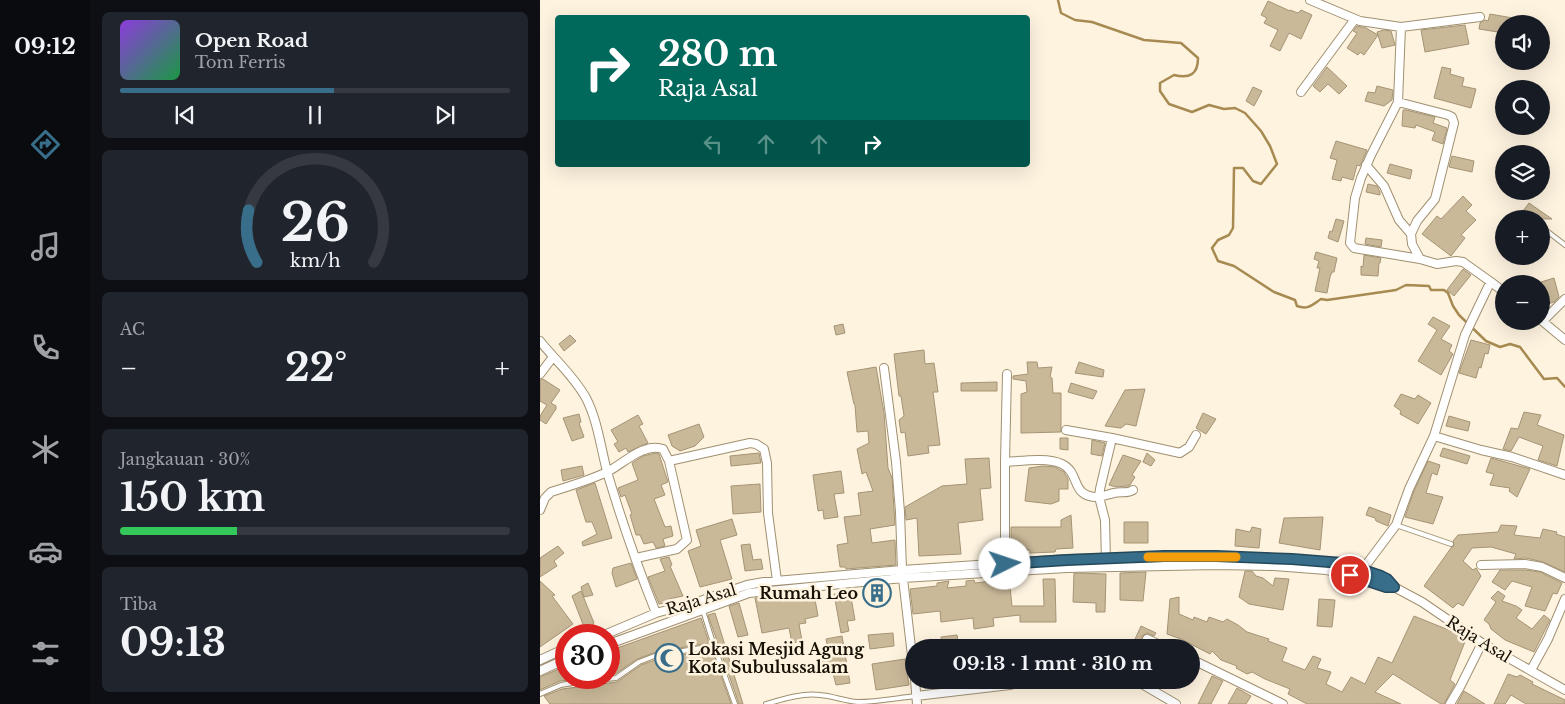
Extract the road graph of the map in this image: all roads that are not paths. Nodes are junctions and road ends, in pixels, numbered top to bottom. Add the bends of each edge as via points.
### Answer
1 (1310, 0) edge
2 (1480, 17) dead end
3 (1355, 19) junction
4 (1401, 27) junction
5 (1301, 92) dead end
6 (1398, 102) junction
7 (1366, 165) junction
8 (1550, 233) edge
9 (1411, 234) junction
10 (1565, 245) edge
11 (1420, 259) junction
12 (1491, 282) junction
13 (1495, 285) edge
14 (1565, 299) edge
15 (1550, 313) edge
16 (1550, 327) edge
17 (1565, 340) edge
18 (540, 341) edge
19 (553, 357) junction
20 (884, 368) dead end
21 (540, 374) edge
22 (1007, 374) dead end
23 (1066, 430) dead end
24 (1196, 434) dead end
25 (1434, 436) junction
26 (1112, 438) junction
27 (669, 461) junction
28 (1005, 462) junction
29 (607, 472) junction
30 (1565, 475) edge
31 (1133, 490) dead end
32 (1099, 497) junction
33 (540, 510) edge
34 (1396, 525) junction
35 (1451, 544) dead end
36 (636, 558) junction
37 (1106, 562) junction
38 (1005, 564) junction
39 (1481, 565) dead end
40 (1363, 569) junction
41 (902, 574) junction
42 (1565, 578) edge
43 (777, 581) junction
44 (1394, 587) junction
45 (1565, 599) edge
46 (700, 601) junction
47 (703, 609) junction
48 (656, 613) junction
49 (620, 628) edge
50 (910, 639) edge
51 (620, 640) edge
52 (1482, 642) junction
53 (714, 646) junction
54 (555, 653) edge
55 (540, 660) edge
56 (1200, 663) edge
57 (555, 664) edge
58 (1531, 670) junction
59 (540, 671) edge
60 (985, 689) edge
61 (1150, 689) edge
62 (1565, 690) edge
63 (540, 694) edge
64 (917, 700) edge
65 (735, 704) edge
66 (766, 704) edge
67 (1176, 704) edge
68 (1283, 704) edge
69 (1450, 704) edge

1 - 3 street
2 - 4 street
3 - 4 street
3 - 5 street
4 - 6 street
6 - 7 street
6 - 9 street via 1448,115 1454,123 1435,199
7 - 9 street via 1384,186 1399,220
7 - 11 street via 1355,198 1351,246
8 - 10 lane
9 - 11 street
11 - 12 street via 1437,264 1463,262
12 - 13 street
12 - 25 street via 1465,335
14 - 15 street
16 - 17 street
18 - 19 street
19 - 21 street
19 - 29 street via 578,385 590,406
20 - 41 street via 897,470
22 - 28 street
23 - 26 street
24 - 26 street via 1189,447 1180,453
25 - 30 street
25 - 34 street
26 - 32 street
27 - 29 street via 658,447 642,451
27 - 36 street via 687,540 677,549
27 - 43 street via 750,443 764,449
28 - 32 street via 1060,463 1070,469 1081,492
28 - 38 street
29 - 33 street via 551,492 544,498
29 - 36 street
31 - 32 street
32 - 37 street via 1105,520
34 - 35 lane
34 - 40 street
36 - 48 street
37 - 38 street, Raja Asal
37 - 40 street, Raja Asal via 1216,556 1335,562
37 - 41 street, Raja Asal
37 - 44 street, Raja Asal via 1274,566 1334,571
38 - 41 street, Raja Asal
39 - 42 street via 1526,564 1542,567
40 - 44 street, Raja Asal via 1387,579
41 - 43 street, Raja Asal
41 - 47 street, Raja Asal via 757,592
41 - 50 street
43 - 46 street, Raja Asal via 747,585
44 - 52 street, Raja Asal
45 - 58 street
46 - 47 lane
46 - 48 street, Raja Asal
47 - 51 street, Raja Asal
47 - 53 lane
48 - 49 street, Raja Asal
52 - 58 street, Raja Asal
52 - 69 street
53 - 63 lane via 657,655 638,662 616,678 578,682
53 - 65 lane
54 - 55 street
56 - 68 street
57 - 59 street
58 - 62 street, Raja Asal
60 - 64 street
61 - 67 street
64 - 66 lane via 860,702 808,694

